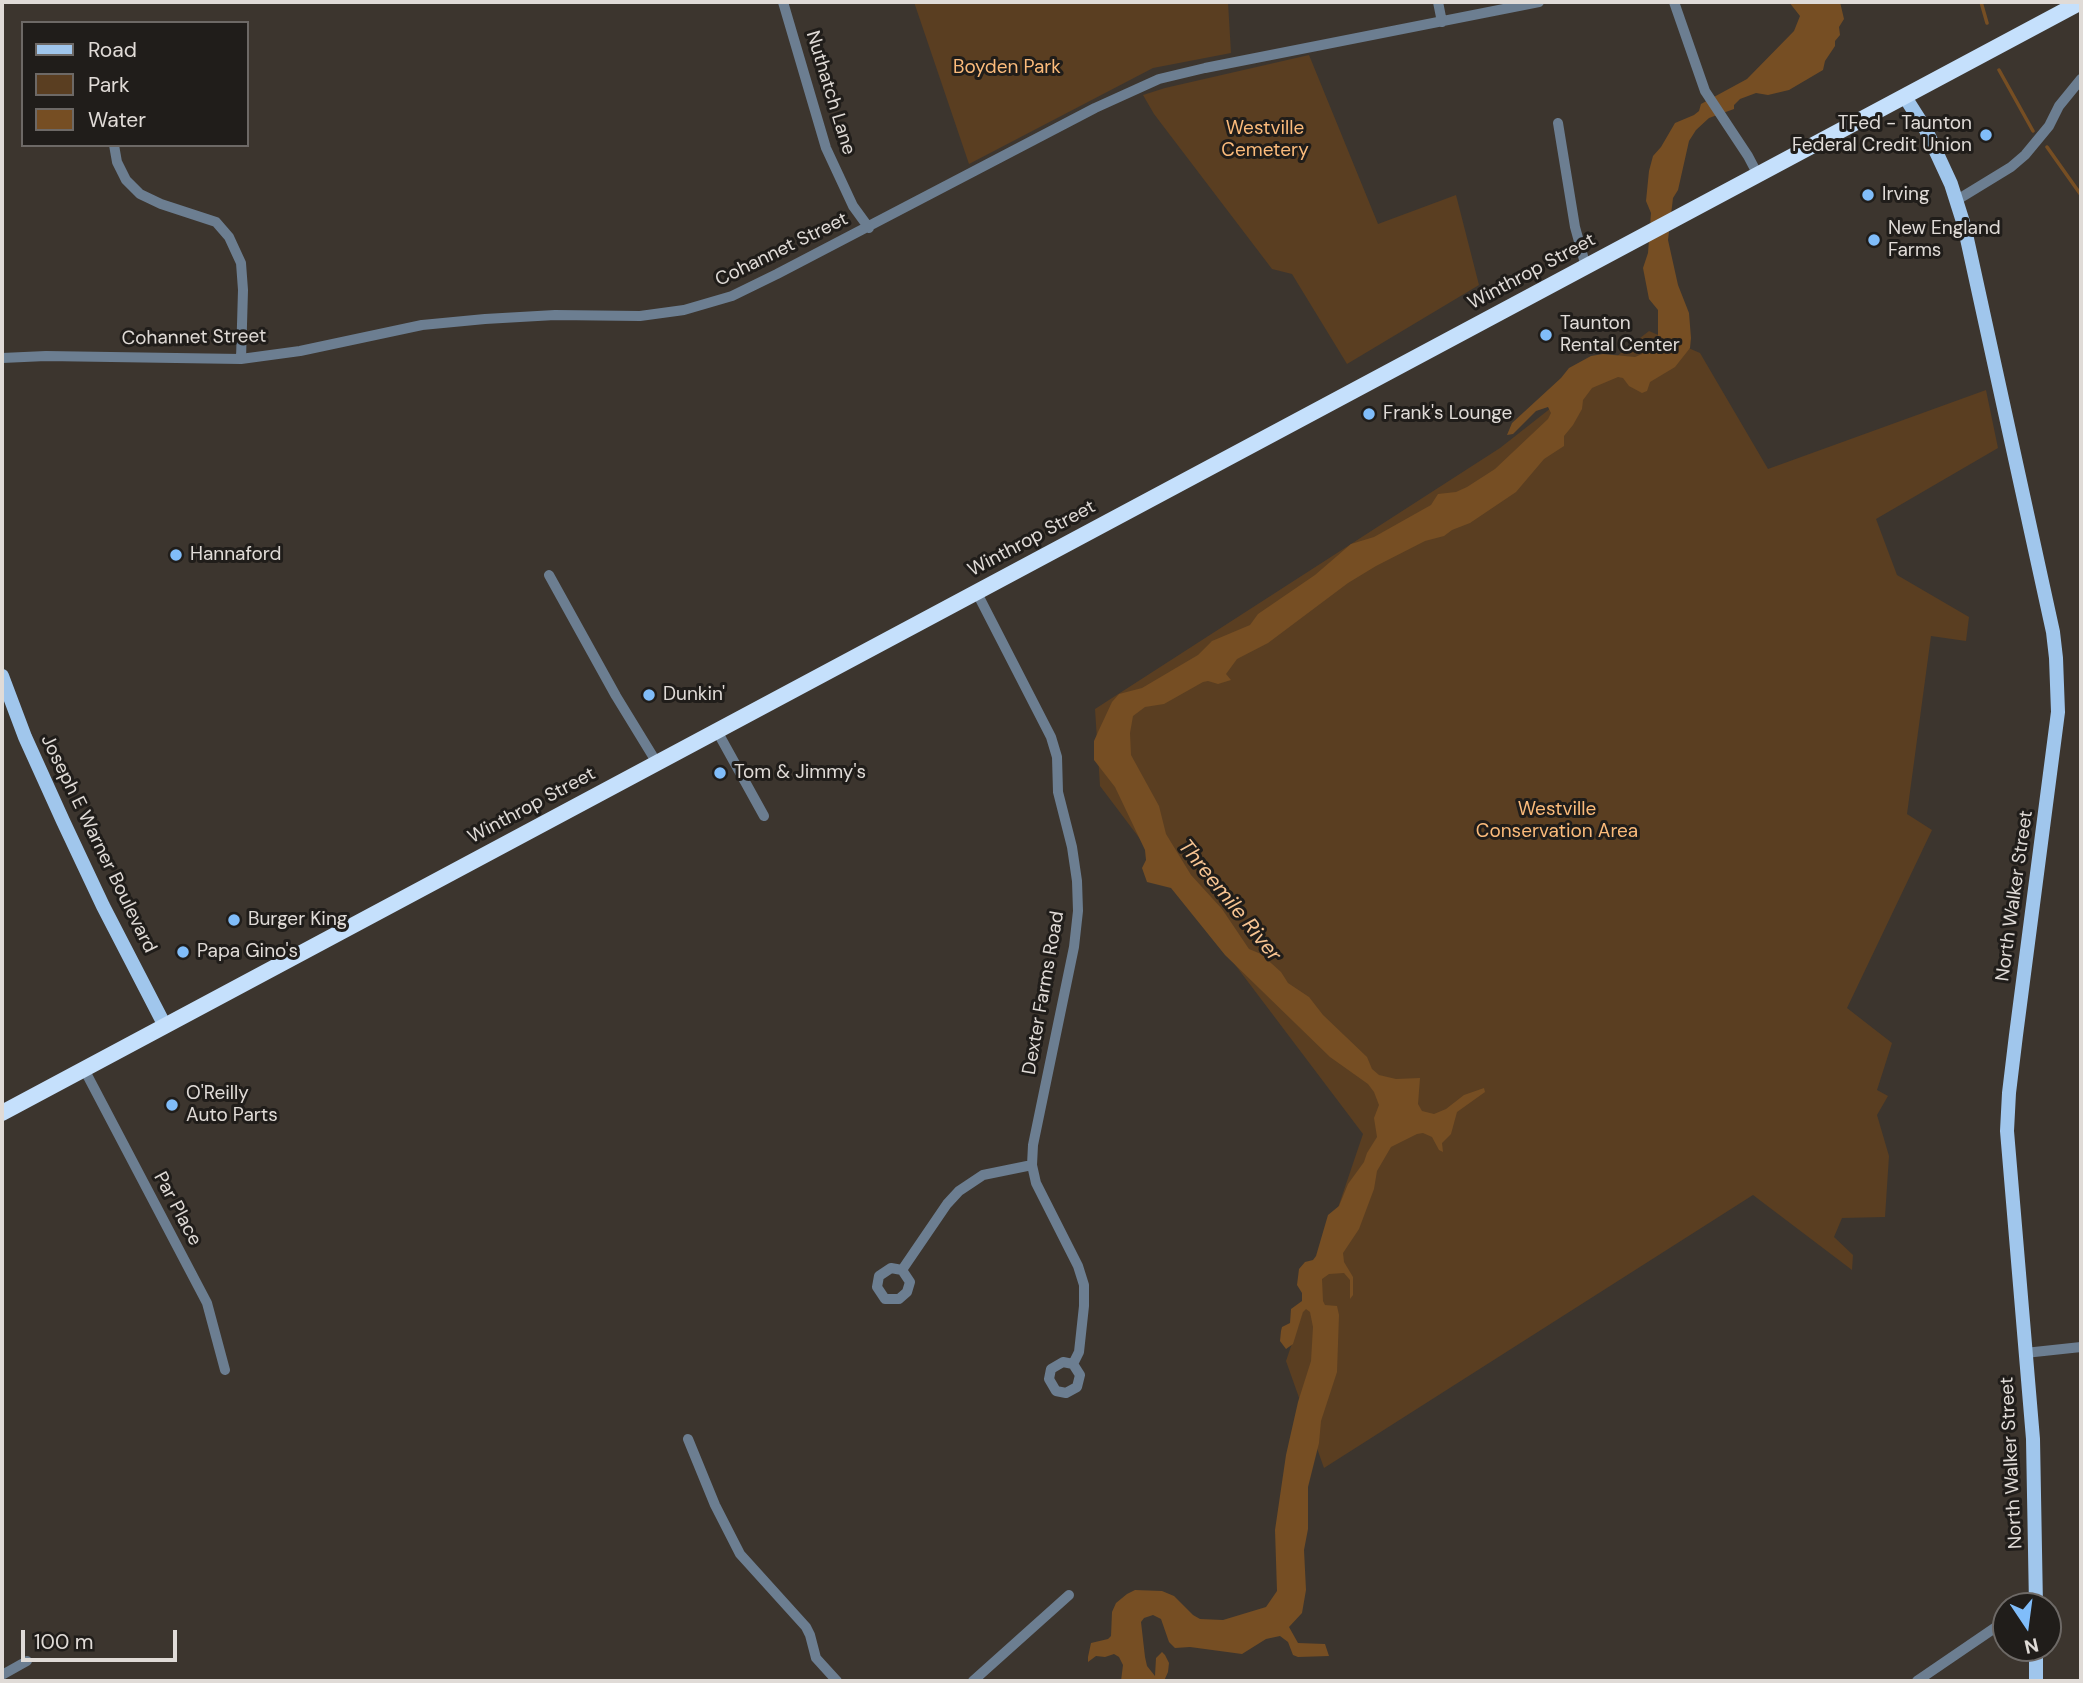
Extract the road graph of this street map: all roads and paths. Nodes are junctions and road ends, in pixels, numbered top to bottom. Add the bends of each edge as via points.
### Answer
1 (783, 2) edge
2 (1438, 2) edge
3 (1539, 2) edge
4 (1674, 2) edge
5 (2081, 2) edge
6 (1442, 22) junction
7 (2081, 79) edge
8 (1905, 97) junction
9 (1558, 123) dead end
10 (114, 147) edge
11 (1758, 175) junction
12 (1957, 200) junction
13 (869, 228) junction
14 (1586, 267) junction
15 (2, 358) edge
16 (242, 359) junction
17 (549, 575) dead end
18 (976, 593) junction
19 (2, 676) edge
20 (717, 731) junction
21 (657, 763) junction
22 (764, 816) dead end
23 (165, 1026) junction
24 (84, 1069) junction
25 (2, 1113) edge
26 (1032, 1166) junction
27 (902, 1270) dead end
28 (2081, 1347) edge
29 (2025, 1353) junction
30 (1073, 1364) dead end
31 (225, 1370) dead end
32 (688, 1439) dead end
33 (2036, 1592) edge
34 (1069, 1595) dead end
35 (1992, 1630) edge
36 (27, 1661) dead end
37 (2036, 1662) edge
38 (2, 1675) edge
39 (838, 1681) edge
40 (973, 1681) edge
41 (1917, 1681) edge
42 (2036, 1681) edge

1 - 13 street, Nuthatch Lane via 826,148 853,206
2 - 6 street
3 - 6 street, Cohannet Street
4 - 11 street via 1707,94
5 - 8 highway, Winthrop Street
6 - 13 street, Cohannet Street via 1159,79
7 - 12 street via 2025,155
8 - 11 highway, Winthrop Street
8 - 12 main road, North Walker Street via 1926,130
9 - 14 street
10 - 16 street via 126,180 140,194 216,222 229,237 241,263
11 - 14 highway, Winthrop Street
12 - 29 main road, North Walker Street via 2056,658 2058,712 2009,1093 2009,1167
13 - 16 street, Cohannet Street via 732,296 671,313 485,319
14 - 18 highway, Winthrop Street
15 - 16 street, Cohannet Street
17 - 21 street
18 - 20 highway, Winthrop Street
18 - 26 street, Dexter Farms Road via 1051,737 1077,881 1074,947
19 - 23 main road, Joseph E Warner Boulevard via 63,821
20 - 21 highway, Winthrop Street
20 - 22 street
21 - 23 highway, Winthrop Street
23 - 24 highway, Winthrop Street
24 - 25 highway, Winthrop Street
24 - 31 street, Par Place via 207,1304
26 - 27 street via 983,1175 959,1191
26 - 30 street, Dexter Farms Road via 1084,1285 1080,1347
28 - 29 street
29 - 33 main road, North Walker Street via 2035,1479
32 - 39 street via 740,1554 806,1628 816,1658
34 - 40 street
35 - 41 street
36 - 38 street
37 - 42 main road

